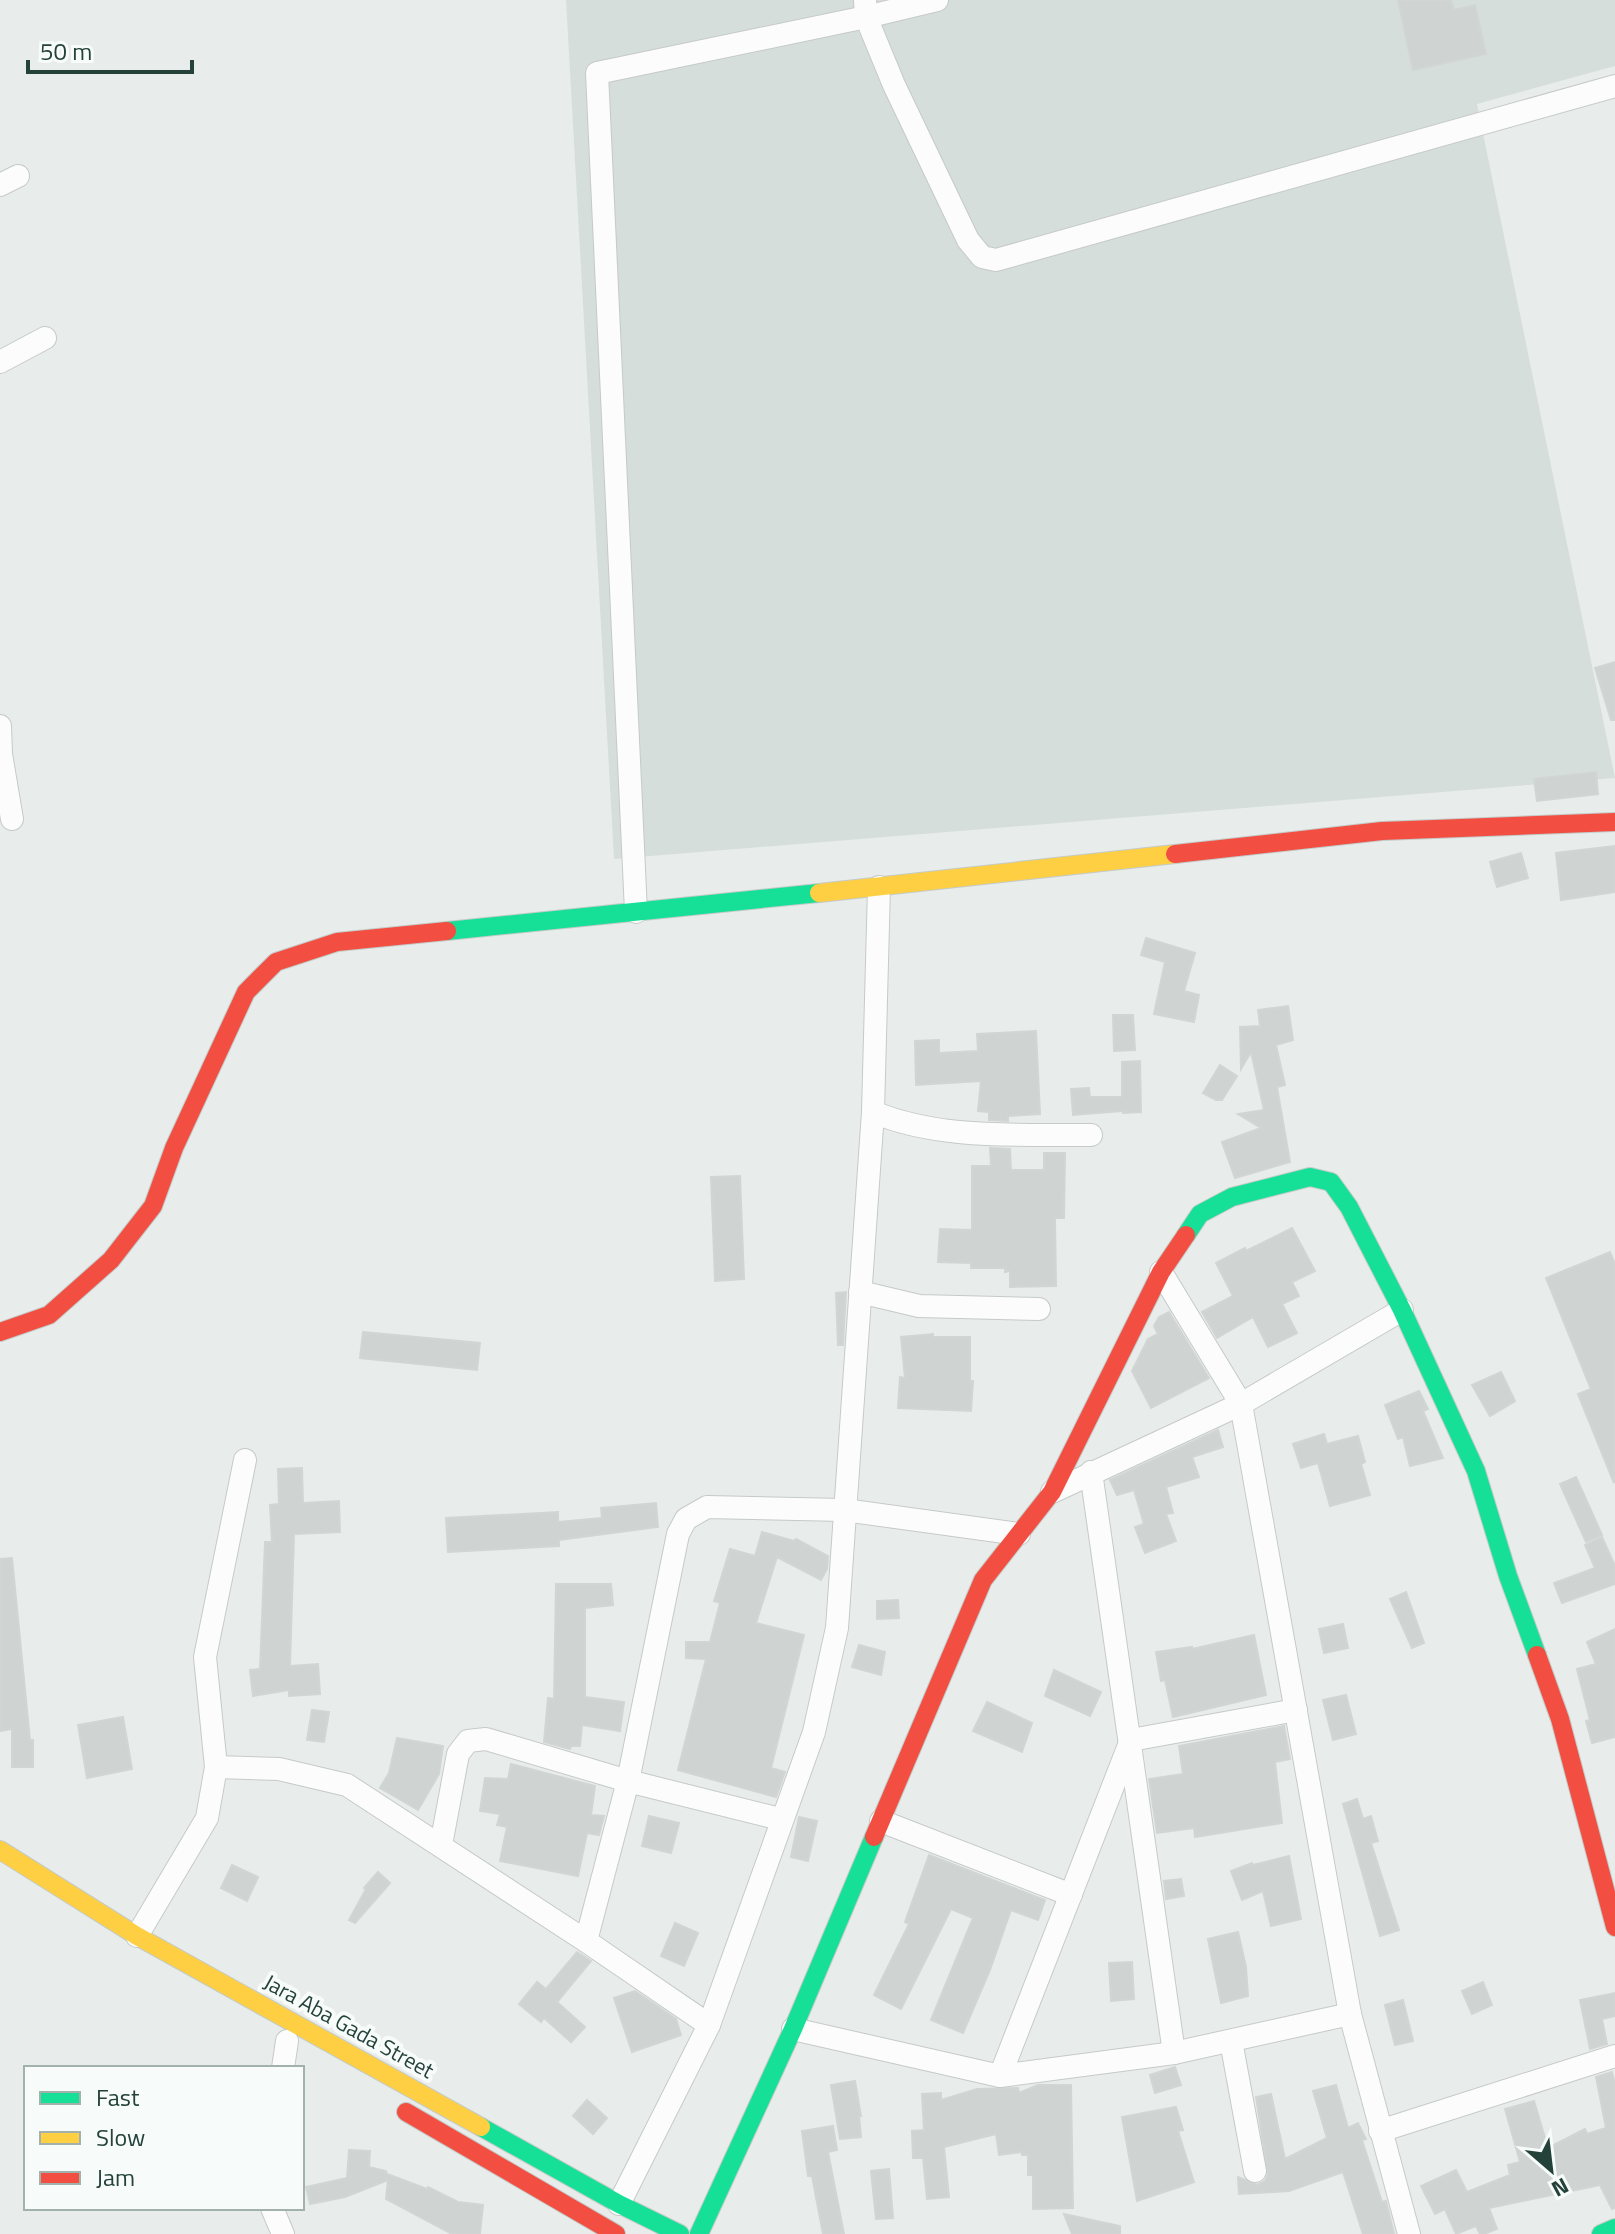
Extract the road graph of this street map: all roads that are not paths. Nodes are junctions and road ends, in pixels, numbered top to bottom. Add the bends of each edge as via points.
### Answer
1 (937, 0) edge
2 (866, 9) edge
3 (1615, 86) edge
4 (45, 338) dead end
5 (0, 362) edge
6 (0, 726) edge
7 (12, 819) dead end
8 (1615, 822) edge
9 (879, 887) junction
10 (636, 912) junction
11 (873, 1112) junction
12 (1091, 1135) dead end
13 (1161, 1272) junction
14 (860, 1292) junction
15 (1039, 1309) dead end
16 (1402, 1310) junction
17 (0, 1332) edge
18 (1241, 1404) junction
19 (245, 1460) dead end
20 (1091, 1472) junction
21 (1052, 1492) junction
22 (844, 1510) junction
23 (1019, 1534) junction
24 (1296, 1710) junction
25 (1131, 1740) junction
26 (216, 1767) junction
27 (628, 1781) junction
28 (780, 1819) junction
29 (881, 1821) junction
30 (441, 1845) junction
31 (0, 1850) edge
32 (0, 1871) edge
33 (1071, 1895) junction
34 (1615, 1927) edge
35 (137, 1936) junction
36 (586, 1941) junction
37 (1350, 2014) junction
38 (709, 2025) junction
39 (793, 2029) junction
40 (1231, 2041) junction
41 (294, 2045) joint
42 (1174, 2053) junction
43 (1615, 2056) edge
44 (284, 2066) edge
45 (1000, 2076) junction
46 (393, 2104) dead end
47 (1380, 2131) junction
48 (1255, 2171) dead end
49 (619, 2204) junction
50 (273, 2210) edge
51 (1615, 2228) edge
52 (283, 2234) edge
53 (616, 2234) edge
54 (680, 2234) edge
55 (699, 2234) edge
56 (1409, 2234) edge
57 (1601, 2234) edge

1 - 2 street
2 - 3 street via 894,85 968,240 982,257 996,260
2 - 10 street via 597,73
4 - 5 street
6 - 7 street
8 - 9 street via 1382,831
9 - 10 street
9 - 11 street
10 - 17 street via 337,942 276,962 246,992 153,1206 111,1260 49,1315
11 - 12 street via 903,1124 970,1134
11 - 14 street
13 - 16 street via 1200,1214 1232,1197 1310,1177 1331,1182 1349,1207
13 - 18 street
13 - 21 street
14 - 15 street via 919,1306
14 - 22 street
16 - 18 street
16 - 34 street via 1476,1471 1560,1719
18 - 20 street
18 - 24 street
19 - 26 street via 205,1657
20 - 21 street
20 - 25 street
21 - 23 street
22 - 23 street
22 - 27 street via 707,1507 686,1519 678,1534
22 - 28 street via 837,1628 814,1732
23 - 29 street via 983,1580
24 - 25 street
24 - 37 street
25 - 33 street
25 - 42 street
26 - 30 street via 279,1769 347,1785
26 - 35 street via 207,1818
27 - 28 street
27 - 30 street via 486,1739 468,1741 458,1754
27 - 36 street
28 - 38 street
29 - 33 street
29 - 39 street
30 - 36 street
31 - 35 street, Jara Aba Gada Street
32 - 41 street, Jara Aba Gada Street
33 - 45 street
35 - 49 street, Jara Aba Gada Street
36 - 38 street
37 - 40 street
37 - 47 street
38 - 49 street
39 - 45 street
39 - 55 street
40 - 42 street
40 - 48 street
41 - 44 street
42 - 45 street
43 - 47 street
46 - 53 street
47 - 56 street
49 - 54 street, Jara Aba Gada Street
50 - 52 street
51 - 57 street

